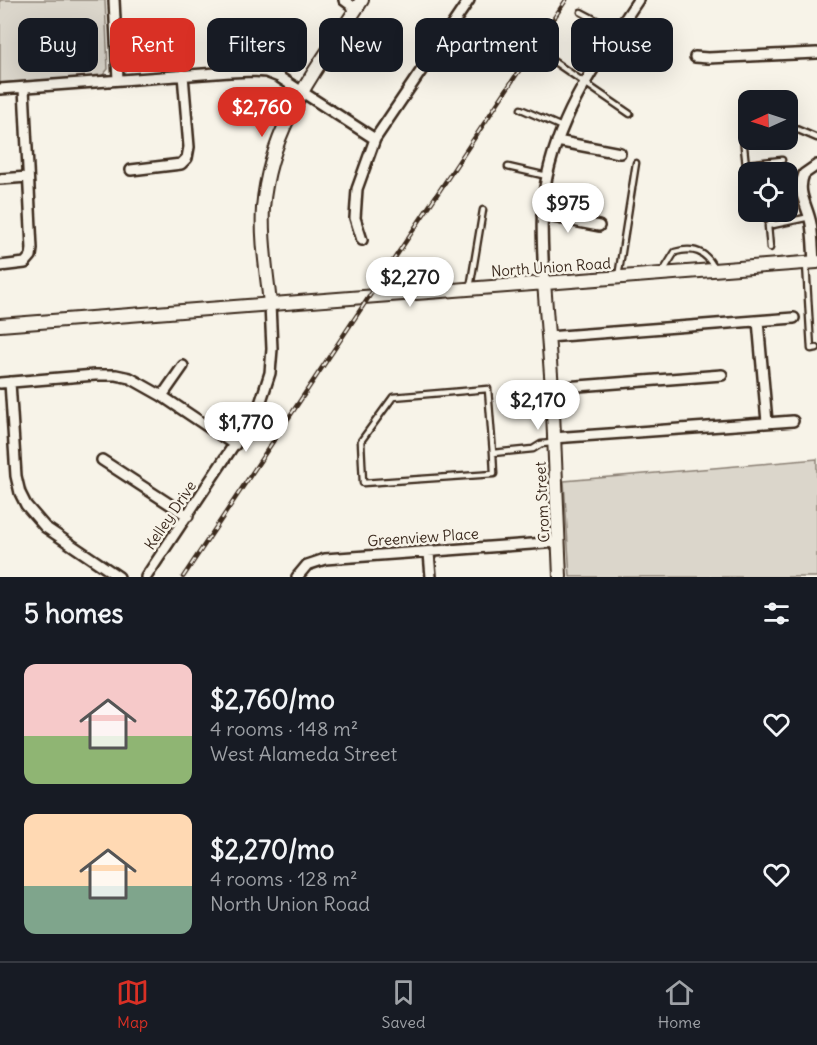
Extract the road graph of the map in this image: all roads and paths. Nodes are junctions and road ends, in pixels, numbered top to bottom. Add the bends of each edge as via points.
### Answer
1 (114, 0) edge
2 (344, 0) edge
3 (469, 0) edge
4 (638, 0) edge
5 (359, 4) edge
6 (581, 12) dead end
7 (592, 18) edge
8 (626, 18) edge
9 (817, 53) edge
10 (695, 57) dead end
11 (559, 65) edge
12 (591, 72) edge
13 (183, 75) junction
14 (118, 80) junction
15 (585, 82) junction
16 (24, 87) junction
17 (0, 89) edge
18 (301, 91) junction
19 (521, 109) dead end
20 (630, 114) dead end
21 (562, 127) junction
22 (798, 130) edge
23 (817, 138) edge
24 (375, 139) junction
25 (557, 141) junction
26 (620, 153) dead end
27 (782, 160) dead end
28 (764, 162) edge
29 (636, 163) dead end
30 (817, 165) edge
31 (508, 167) dead end
32 (131, 170) dead end
33 (547, 176) junction
34 (28, 177) junction
35 (0, 179) edge
36 (483, 210) dead end
37 (542, 215) junction
38 (810, 217) junction
39 (771, 222) edge
40 (774, 224) junction
41 (599, 226) dead end
42 (362, 240) dead end
43 (770, 248) dead end
44 (812, 262) edge
45 (0, 266) edge
46 (715, 270) junction
47 (662, 274) junction
48 (618, 277) junction
49 (544, 282) junction
50 (470, 288) junction
51 (270, 304) junction
52 (794, 318) dead end
53 (758, 321) junction
54 (0, 325) edge
55 (548, 337) junction
56 (817, 348) edge
57 (183, 366) dead end
58 (722, 375) dead end
59 (10, 382) junction
60 (0, 383) edge
61 (552, 388) junction
62 (162, 396) junction
63 (793, 421) dead end
64 (767, 422) junction
65 (553, 441) junction
66 (235, 445) junction
67 (493, 453) junction
68 (102, 460) dead end
69 (188, 516) junction
70 (559, 542) junction
71 (429, 553) junction
72 (118, 577) edge
73 (146, 577) edge
74 (297, 577) edge
75 (430, 577) edge
76 (560, 577) edge

1 - 14 street
2 - 5 street
3 - 24 street
4 - 8 street
5 - 18 street
6 - 7 lane
9 - 10 street
11 - 15 lane
12 - 15 street
13 - 14 street
13 - 18 street via 260,72 279,77
13 - 32 street via 187,158 181,164
14 - 16 street
15 - 20 lane
15 - 21 street
16 - 17 street
16 - 34 street
18 - 24 street
18 - 51 street via 276,145 267,178 263,227
19 - 21 lane
21 - 25 street
22 - 23 lane
24 - 42 street via 357,189 355,218
25 - 26 street
25 - 33 street
27 - 28 lane
29 - 48 lane
30 - 38 street via 804,174 801,190
31 - 33 lane
33 - 37 street
34 - 35 street
34 - 45 street via 32,249 28,261 21,265
36 - 50 lane
37 - 41 street
37 - 49 street
38 - 40 lane
38 - 44 street
39 - 40 lane
40 - 43 lane via 768,226
44 - 46 street, North Union Road
44 - 56 lane via 811,349
46 - 47 street, North Union Road
46 - 47 lane via 709,258 686,249 675,252
47 - 48 street, North Union Road
48 - 49 street, North Union Road
49 - 50 street, North Union Road
49 - 55 street, Crom Street
50 - 51 street, North Union Road
51 - 54 street, North Union Road
51 - 66 street, Kelley Drive via 270,373 258,407
52 - 53 street
53 - 55 street
53 - 64 street
55 - 61 street, Crom Street
57 - 62 street
58 - 61 street
59 - 60 street
59 - 62 street via 116,375 137,381
59 - 72 street via 16,476 26,505 45,527
61 - 65 street, Crom Street
62 - 66 street
63 - 64 street
64 - 65 street
65 - 67 lane
65 - 70 street, Crom Street
66 - 69 street, Kelley Drive
67 - 67 lane via 488,389 393,397 361,441 363,483 494,474
68 - 69 street
69 - 73 street, Kelley Drive
70 - 71 street, Greenview Place
70 - 76 street, Crom Street
71 - 74 street, Greenview Place via 325,559 307,565
71 - 75 street

